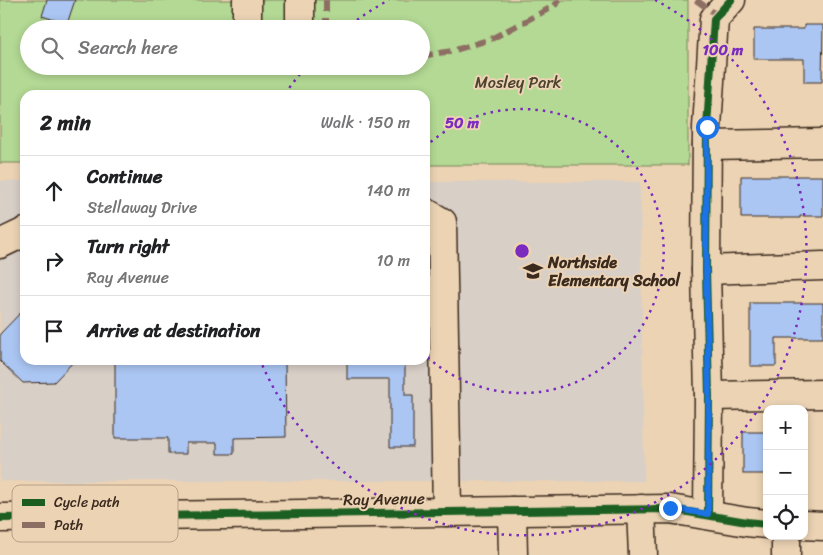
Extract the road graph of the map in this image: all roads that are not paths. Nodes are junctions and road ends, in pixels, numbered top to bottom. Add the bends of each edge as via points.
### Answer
1 (247, 0) edge
2 (300, 0) edge
3 (731, 0) edge
4 (247, 20) edge
5 (300, 20) edge
6 (823, 142) edge
7 (707, 145) junction
8 (430, 215) edge
9 (20, 234) edge
10 (0, 244) edge
11 (823, 266) edge
12 (706, 270) junction
13 (823, 394) edge
14 (709, 396) junction
15 (641, 509) junction
16 (512, 511) junction
17 (447, 512) junction
18 (708, 514) junction
19 (178, 516) edge
20 (763, 524) edge
21 (808, 525) edge
22 (823, 526) edge
23 (786, 540) edge
24 (513, 555) edge
25 (643, 555) edge
26 (786, 555) edge

1 - 4 street
2 - 5 street
3 - 7 street via 714,19
6 - 7 street
7 - 12 street
8 - 17 street via 442,222
9 - 10 street
11 - 12 street
12 - 14 street
13 - 14 street
14 - 18 street
15 - 16 street, Ray Avenue
15 - 18 street, Ray Avenue via 670,508
15 - 25 street
16 - 17 street, Ray Avenue
16 - 24 street
17 - 19 street, Ray Avenue
18 - 20 street, Ray Avenue
21 - 22 street
23 - 26 street

